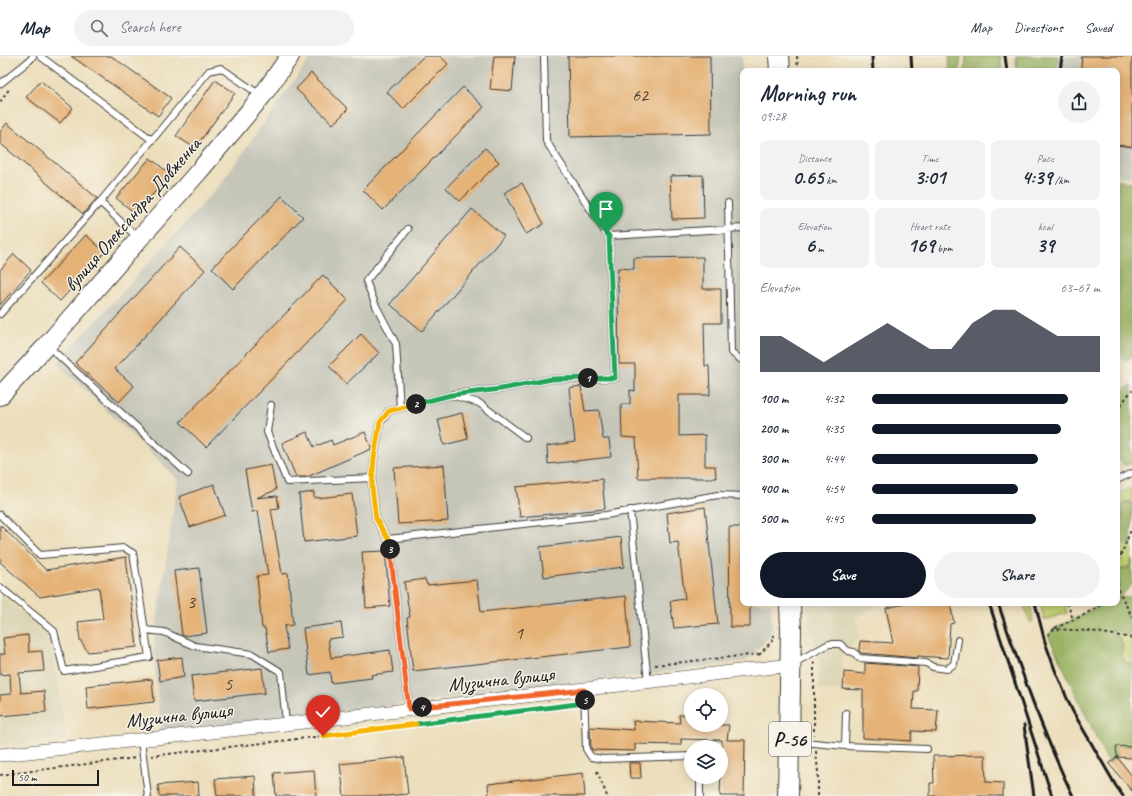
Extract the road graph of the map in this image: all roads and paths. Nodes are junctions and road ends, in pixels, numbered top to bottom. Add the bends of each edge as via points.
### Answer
1 (33, 56) edge
2 (40, 56) edge
3 (290, 56) edge
4 (544, 56) edge
5 (779, 56) edge
6 (797, 56) edge
7 (780, 68) edge
8 (798, 68) edge
9 (0, 84) edge
10 (262, 96) junction
11 (152, 140) junction
12 (100, 202) junction
13 (728, 203) dead end
14 (740, 228) edge
15 (408, 229) dead end
16 (728, 229) junction
17 (609, 236) junction
18 (139, 239) junction
19 (0, 314) edge
20 (46, 345) junction
21 (740, 359) edge
22 (1132, 390) edge
23 (451, 395) junction
24 (0, 396) edge
25 (271, 405) dead end
26 (1120, 406) edge
27 (400, 408) junction
28 (526, 438) dead end
29 (1132, 472) edge
30 (188, 474) dead end
31 (373, 478) junction
32 (1120, 478) edge
33 (740, 496) edge
34 (630, 510) junction
35 (0, 515) edge
36 (1132, 527) edge
37 (388, 539) junction
38 (1120, 559) edge
39 (0, 587) edge
40 (1120, 595) edge
41 (790, 606) edge
42 (1069, 606) edge
43 (1099, 606) edge
44 (1132, 617) edge
45 (1073, 619) junction
46 (1054, 629) junction
47 (145, 630) junction
48 (775, 631) dead end
49 (1048, 634) dead end
50 (1132, 638) edge
51 (958, 640) dead end
52 (810, 653) junction
53 (759, 654) junction
54 (760, 660) dead end
55 (791, 665) junction
56 (647, 666) junction
57 (648, 682) junction
58 (584, 690) junction
59 (585, 703) junction
60 (409, 709) junction
61 (846, 713) dead end
62 (286, 724) junction
63 (141, 740) junction
64 (790, 743) junction
65 (814, 743) junction
66 (845, 746) junction
67 (927, 749) dead end
68 (0, 755) edge
69 (684, 756) edge
70 (143, 757) junction
71 (597, 771) dead end
72 (0, 775) edge
73 (700, 784) edge
74 (148, 796) edge
75 (607, 796) edge
76 (700, 796) edge
77 (788, 796) edge
78 (818, 796) edge

1 - 9 lane
2 - 11 lane
3 - 10 main road, вулиця Олександра Довженка
4 - 17 lane via 546,141
5 - 7 main road
6 - 8 path
10 - 11 lane via 221,68 209,71
10 - 18 main road, вулиця Олександра Довженка
11 - 12 lane
12 - 18 lane
12 - 19 lane
13 - 16 lane
14 - 16 lane
15 - 27 lane via 366,281 396,344
16 - 17 lane
16 - 21 lane via 731,352
17 - 23 lane via 615,378 552,379
18 - 20 main road, вулиця Олександра Довженка
20 - 24 main road, вулиця Олександра Довженка
20 - 30 lane
22 - 26 path
23 - 27 lane
23 - 28 lane via 480,402
25 - 31 lane via 267,432 287,482
27 - 31 lane via 389,411 380,422
29 - 32 lane
31 - 37 lane via 376,519
33 - 34 lane via 718,495
34 - 37 lane via 606,515
34 - 56 lane
35 - 47 lane via 40,555 124,548 133,553
36 - 38 path
37 - 60 lane
39 - 47 lane via 54,630 64,671 149,657
40 - 44 path
41 - 55 main road, Р-56
42 - 45 path
43 - 45 path
45 - 46 path
46 - 49 path
46 - 50 path via 1092,631
47 - 62 lane via 164,632 195,646 252,654 281,672
48 - 53 path via 774,639
51 - 52 lane via 954,664 947,669 926,663 859,658 840,644 829,644
52 - 55 lane
52 - 65 path via 814,661
53 - 54 path
53 - 56 path
55 - 57 street, Музична вулиця
55 - 64 main road, Р-56
56 - 57 lane
57 - 58 street, Музична вулиця
58 - 59 lane
58 - 60 street, Музична вулиця
59 - 69 lane via 586,749 591,757 603,759
59 - 70 path
60 - 62 street, Музична вулиця
61 - 66 lane
62 - 63 street, Музична вулиця
63 - 68 street, Музична вулиця
63 - 70 lane
64 - 65 lane
64 - 77 main road, Р-56
65 - 66 lane
65 - 78 path
66 - 67 lane
70 - 72 path
70 - 74 lane
71 - 75 path
73 - 76 lane

